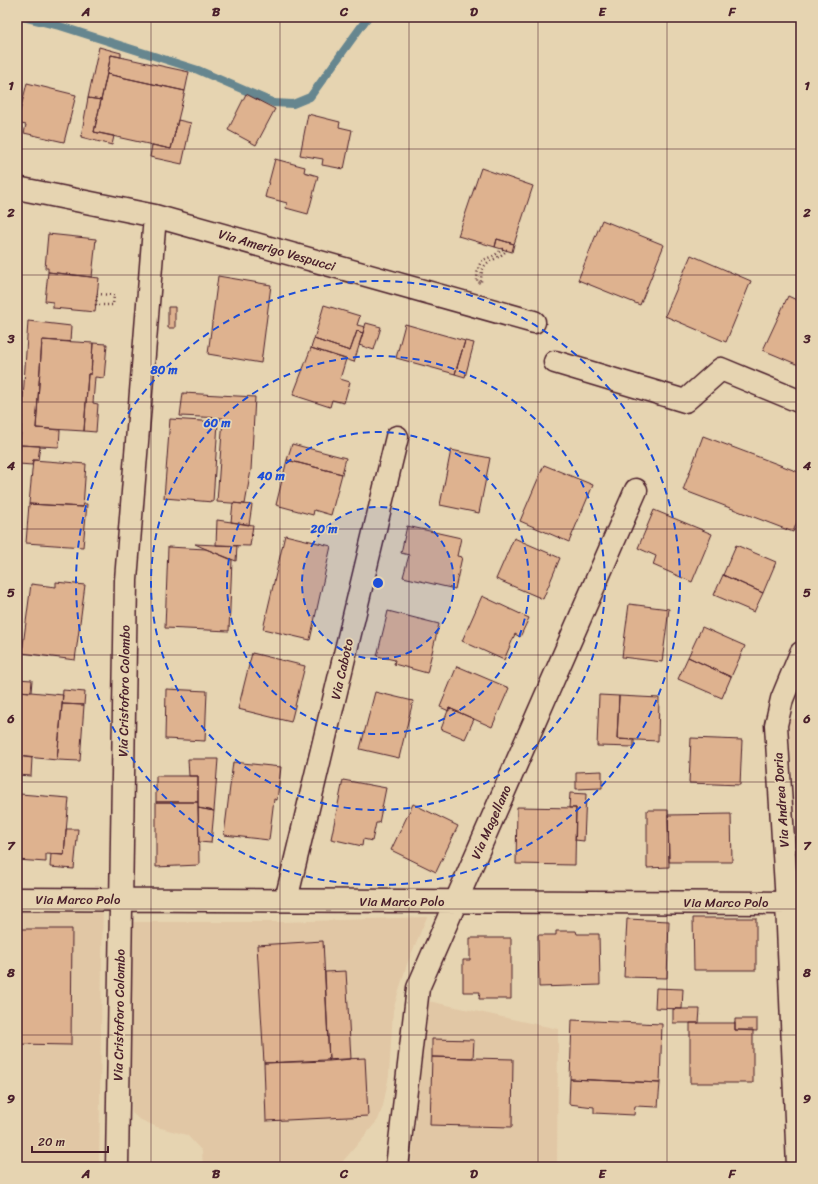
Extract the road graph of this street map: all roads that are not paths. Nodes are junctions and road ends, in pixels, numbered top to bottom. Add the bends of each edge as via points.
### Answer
1 (17, 188) edge
2 (155, 216) junction
3 (534, 322) dead end
4 (555, 362) dead end
5 (801, 402) edge
6 (397, 437) dead end
7 (636, 490) dead end
8 (801, 653) edge
9 (17, 899) edge
10 (120, 899) junction
11 (286, 900) junction
12 (456, 901) junction
13 (787, 903) junction
14 (117, 1167) edge
15 (398, 1167) edge
16 (798, 1167) edge

1 - 2 street, Via Amerigo Vespucci
2 - 3 street, Via Amerigo Vespucci
2 - 10 street, Via Cristoforo Colombo via 126,580
4 - 5 street via 685,401 721,369
6 - 11 street, Via Caboto
7 - 12 street, Via Magellano
8 - 13 street, Via Andrea Doria via 782,699 776,725
9 - 10 street, Via Marco Polo
10 - 11 street, Via Marco Polo
10 - 14 street, Via Cristoforo Colombo
11 - 12 street, Via Marco Polo
12 - 13 street, Via Marco Polo
12 - 15 street, Via Magellano via 418,988
13 - 16 street, Via Andrea Doria

